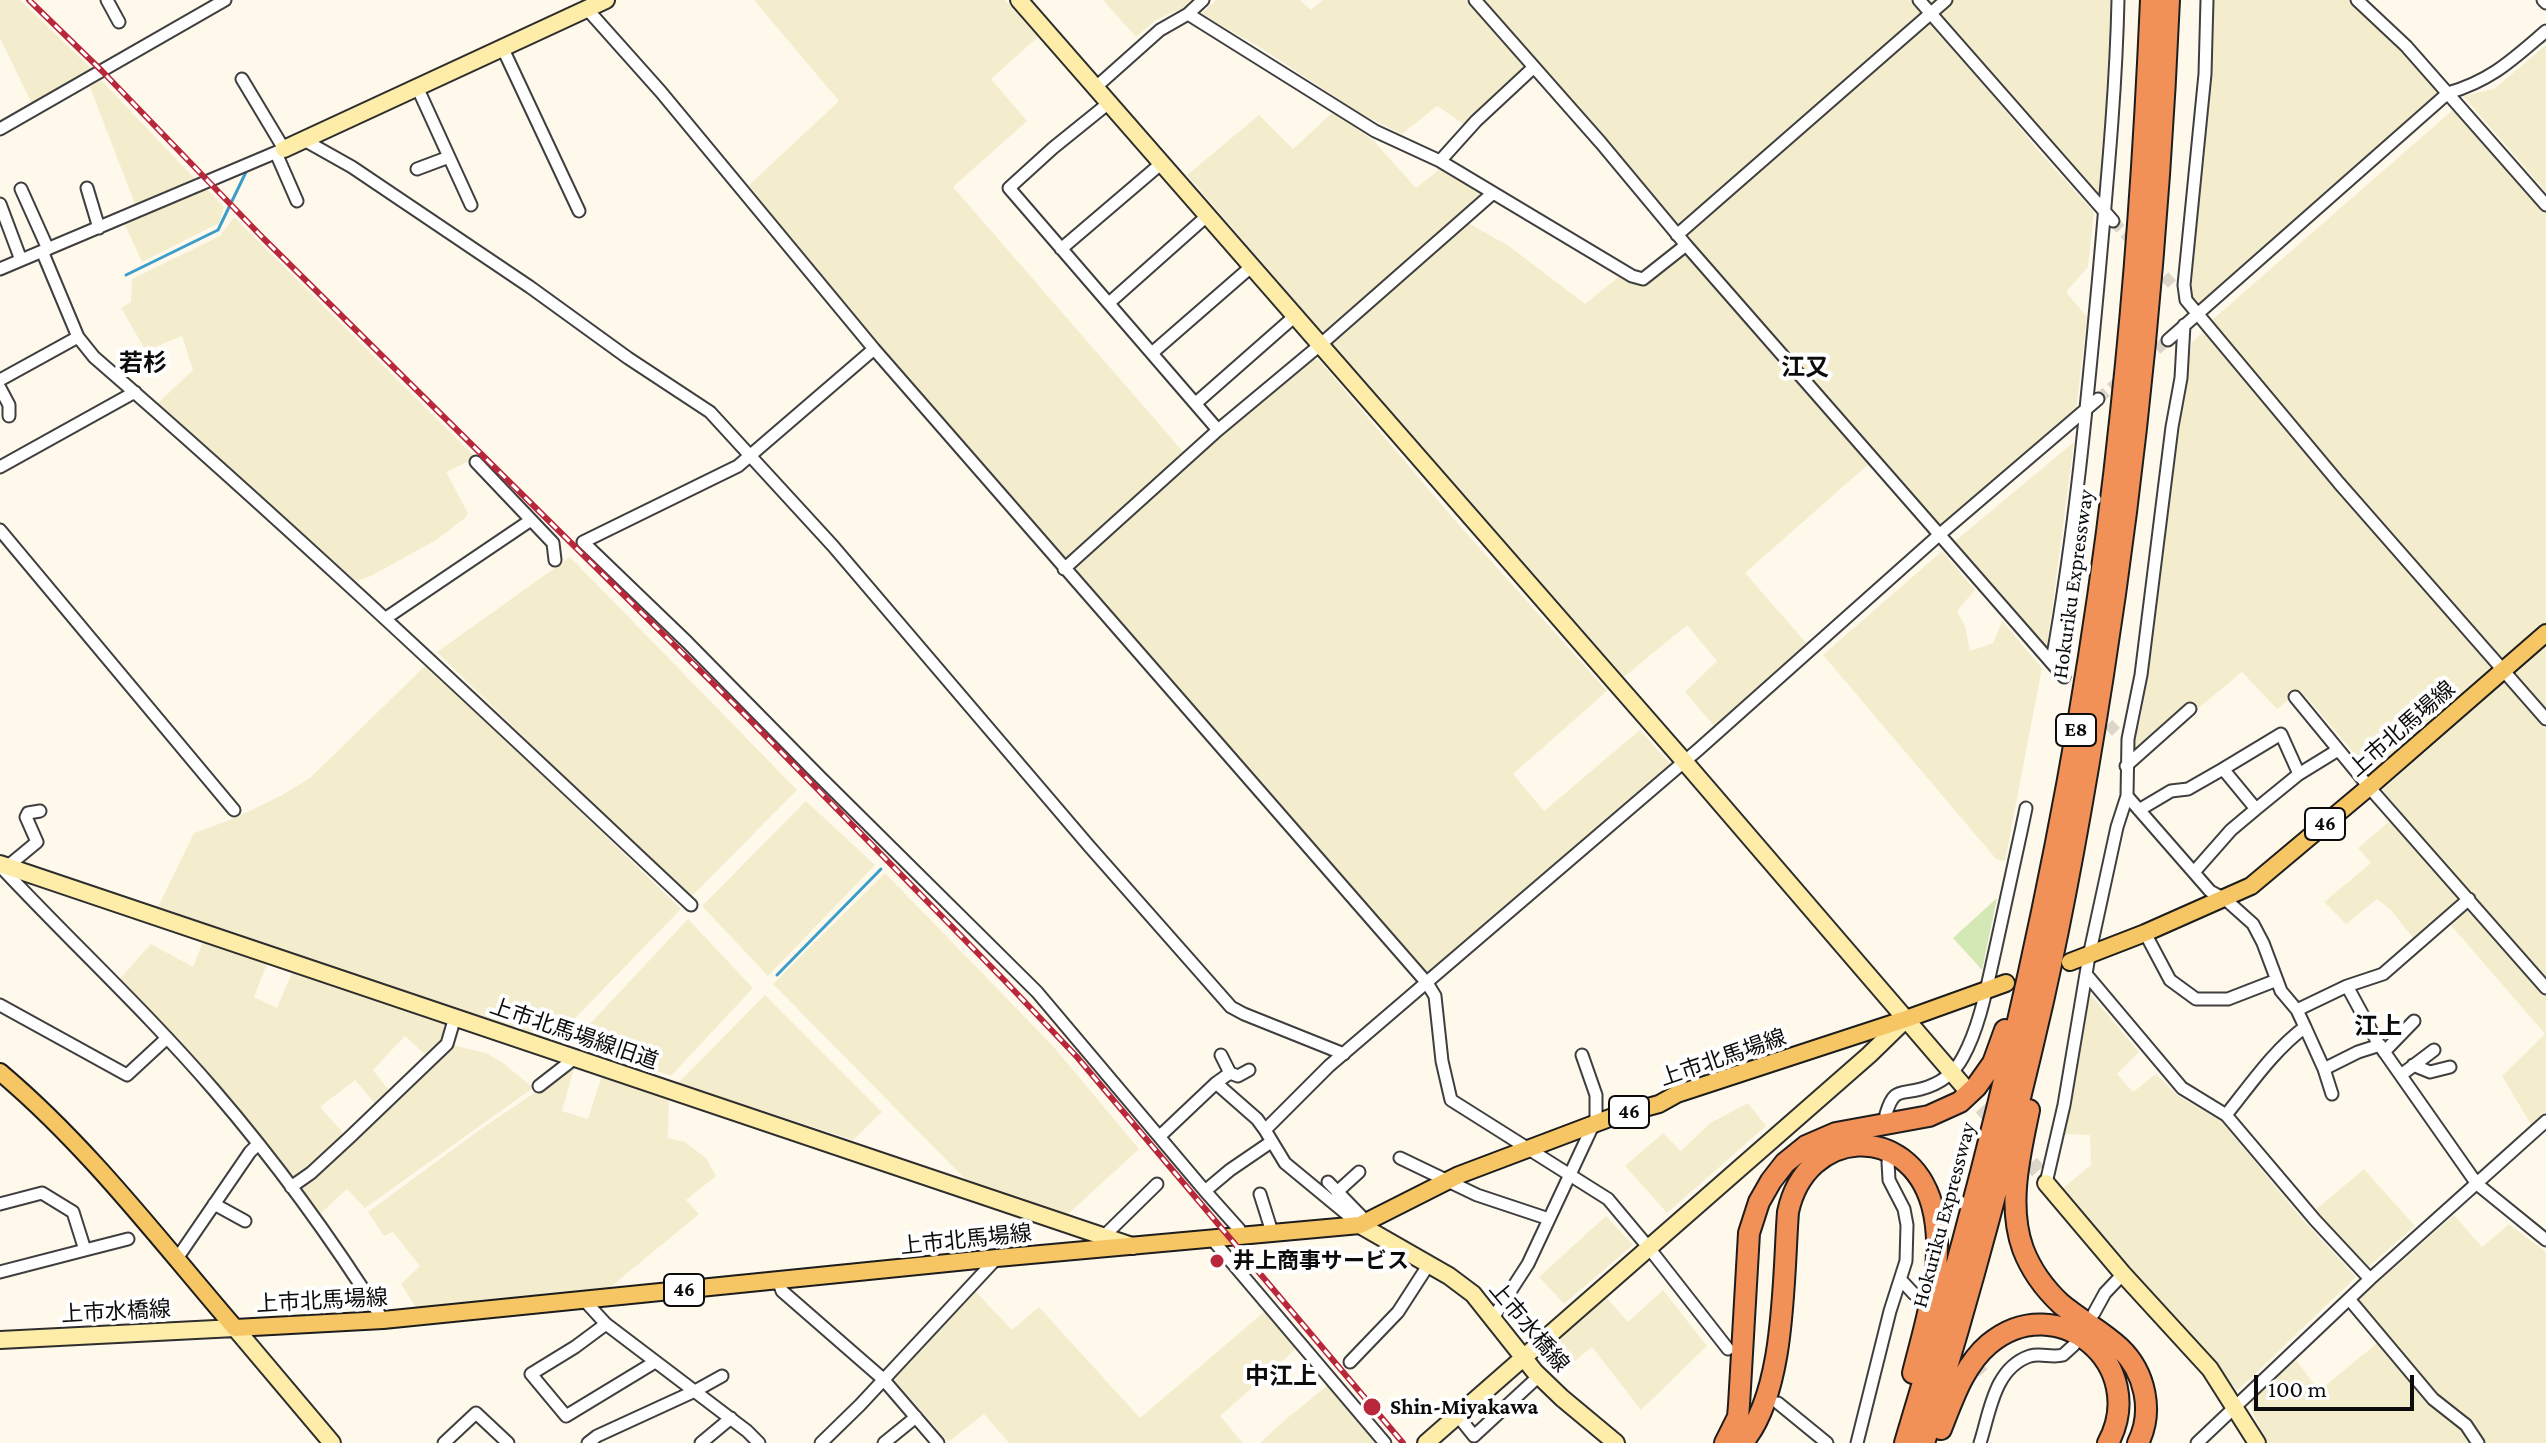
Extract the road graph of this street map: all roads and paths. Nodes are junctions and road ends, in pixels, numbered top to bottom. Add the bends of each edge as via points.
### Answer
1 (107, 0) edge
2 (225, 0) edge
3 (606, 0) edge
4 (1019, 0) edge
5 (1203, 0) edge
6 (1475, 0) edge
7 (1919, 0) edge
8 (1946, 0) edge
9 (2118, 0) edge
10 (2151, 0) edge
11 (2169, 0) edge
12 (2207, 0) edge
13 (2357, 0) edge
14 (582, 5) edge
15 (1188, 14) junction
16 (1931, 14) junction
17 (119, 22) dead end
18 (2546, 31) edge
19 (503, 49) junction
20 (1534, 67) junction
21 (242, 79) dead end
22 (1096, 87) junction
23 (418, 89) junction
24 (2448, 93) junction
25 (1110, 102) junction
26 (0, 129) edge
27 (304, 140) junction
28 (280, 151) junction
29 (449, 157) junction
30 (1440, 161) junction
31 (1163, 162) junction
32 (417, 169) dead end
33 (87, 188) dead end
34 (21, 189) dead end
35 (1493, 193) junction
36 (297, 201) dead end
37 (0, 204) edge
38 (471, 205) dead end
39 (2546, 205) edge
40 (579, 211) dead end
41 (1208, 215) junction
42 (2109, 217) junction
43 (99, 228) junction
44 (1677, 235) junction
45 (1686, 245) junction
46 (1061, 249) junction
47 (45, 250) junction
48 (21, 260) junction
49 (1252, 266) junction
50 (0, 269) edge
51 (1109, 303) junction
52 (2197, 315) junction
53 (1295, 316) junction
54 (2184, 325) junction
55 (78, 337) junction
56 (2168, 340) tunnel mouth
57 (1320, 345) junction
58 (874, 349) junction
59 (1152, 353) junction
60 (0, 380) edge
61 (0, 388) edge
62 (135, 392) junction
63 (2098, 399) tunnel mouth
64 (1196, 403) junction
65 (2087, 409) junction
66 (9, 416) dead end
67 (1218, 430) junction
68 (751, 455) junction
69 (476, 462) dead end
70 (0, 467) edge
71 (531, 520) junction
72 (0, 530) edge
73 (1939, 535) junction
74 (555, 560) dead end
75 (1064, 569) junction
76 (386, 618) junction
77 (2546, 633) edge
78 (2052, 661) junction
79 (2503, 671) junction
80 (2064, 677) dead end
81 (2295, 697) dead end
82 (2190, 709) dead end
83 (2546, 719) edge
84 (2338, 750) junction
85 (1684, 761) junction
86 (2126, 766) junction
87 (2223, 769) junction
88 (2299, 774) junction
89 (2369, 787) junction
90 (2127, 796) junction
91 (2026, 808) dead end
92 (2256, 809) junction
93 (234, 810) dead end
94 (2139, 810) junction
95 (40, 811) dead end
96 (2061, 811) junction
97 (3, 865) edge
98 (2194, 872) junction
99 (2225, 899) junction
100 (2469, 899) junction
101 (691, 905) dead end
102 (2061, 909) junction
103 (2145, 933) junction
104 (2089, 956) junction
105 (2070, 962) dead end
106 (2086, 974) junction
107 (2277, 980) junction
108 (1427, 983) junction
109 (2006, 983) dead end
110 (2347, 986) junction
111 (1987, 988) junction
112 (2546, 988) edge
113 (0, 1005) edge
114 (2297, 1010) junction
115 (455, 1017) junction
116 (1906, 1019) junction
117 (2414, 1021) dead end
118 (2305, 1027) junction
119 (167, 1038) junction
120 (2382, 1049) junction
121 (2434, 1050) dead end
122 (1344, 1054) junction
123 (1221, 1055) dead end
124 (1582, 1055) dead end
125 (575, 1058) junction
126 (2413, 1065) junction
127 (2450, 1067) dead end
128 (2324, 1069) junction
129 (1249, 1070) dead end
130 (0, 1072) edge
131 (1230, 1073) junction
132 (1952, 1073) junction
133 (2401, 1075) junction
134 (1216, 1083) junction
135 (539, 1086) dead end
136 (1966, 1089) tunnel mouth
137 (2332, 1094) dead end
138 (1886, 1114) dead end
139 (2226, 1115) junction
140 (2546, 1121) edge
141 (1592, 1125) junction
142 (1265, 1130) junction
143 (1160, 1136) junction
144 (1271, 1142) junction
145 (258, 1144) junction
146 (1526, 1148) junction
147 (1400, 1158) dead end
148 (1888, 1162) dead end
149 (1359, 1172) dead end
150 (1570, 1174) junction
151 (2042, 1177) joint
152 (1446, 1181) junction
153 (1328, 1182) dead end
154 (1157, 1184) dead end
155 (2477, 1184) junction
156 (291, 1187) junction
157 (1205, 1191) junction
158 (1337, 1192) junction
159 (1260, 1194) dead end
160 (0, 1204) edge
161 (214, 1204) junction
162 (1549, 1219) junction
163 (245, 1221) dead end
164 (1360, 1225) junction
165 (1272, 1232) junction
166 (1242, 1235) junction
167 (1104, 1236) junction
168 (1211, 1238) junction
169 (128, 1239) dead end
170 (2546, 1240) edge
171 (1134, 1246) junction
172 (1649, 1248) junction
173 (85, 1250) junction
174 (997, 1258) junction
175 (176, 1260) junction
176 (1429, 1264) junction
177 (0, 1272) edge
178 (2123, 1274) junction
179 (2370, 1279) junction
180 (778, 1280) junction
181 (1901, 1280) junction
182 (1914, 1294) dead end
183 (2349, 1299) junction
184 (584, 1300) junction
185 (2094, 1313) dead end
186 (1493, 1318) junction
187 (383, 1320) junction
188 (606, 1324) junction
189 (235, 1328) junction
190 (0, 1340) edge
191 (2074, 1345) dead end
192 (1728, 1349) dead end
193 (1523, 1359) junction
194 (655, 1362) junction
195 (1350, 1362) dead end
196 (722, 1376) dead end
197 (1539, 1376) junction
198 (1986, 1376) tunnel mouth
199 (883, 1379) junction
200 (1996, 1388) junction
201 (695, 1391) junction
202 (1778, 1403) dead end
203 (2236, 1407) junction
204 (1458, 1416) junction
205 (916, 1417) junction
206 (731, 1418) junction
207 (1477, 1439) edge
208 (591, 1442) edge
209 (332, 1443) edge
210 (444, 1443) edge
211 (508, 1443) edge
212 (701, 1443) edge
213 (759, 1443) edge
214 (821, 1443) edge
215 (884, 1443) edge
216 (938, 1443) edge
217 (1385, 1443) edge
218 (1426, 1443) edge
219 (1616, 1443) edge
220 (1725, 1443) edge
221 (1742, 1443) edge
222 (1827, 1443) edge
223 (1857, 1443) edge
224 (1897, 1443) edge
225 (1905, 1443) edge
226 (1924, 1443) edge
227 (1936, 1443) edge
228 (1980, 1443) edge
229 (2108, 1443) edge
230 (2138, 1443) edge
231 (2197, 1443) edge
232 (2257, 1443) edge
233 (2478, 1443) edge

1 - 17 street
2 - 26 street
3 - 14 street
4 - 22 street
5 - 15 street
6 - 20 street
7 - 16 street
8 - 16 street
9 - 42 street
10 - 96 highway, Hokuriku Expressway / E8 via 2121,415
11 - 102 highway, Hokuriku Expressway / E8 via 2162,148 2127,515
12 - 52 street via 2205,74 2178,284
13 - 24 street
14 - 19 street
14 - 58 street
15 - 22 street via 1160,30
15 - 30 street via 1375,131
16 - 42 street
16 - 44 street
18 - 24 street via 2498,72
19 - 23 street
19 - 40 street
20 - 30 street
20 - 44 street
21 - 28 street
22 - 25 street
23 - 27 street
23 - 29 street
24 - 39 street
24 - 52 street
25 - 31 street
25 - 46 street via 1009,188
27 - 28 street
27 - 68 street via 352,167 710,412
28 - 36 street
28 - 43 street
29 - 32 street
29 - 38 street
30 - 35 street
31 - 41 street
31 - 46 street
33 - 43 street
34 - 47 street
35 - 45 street via 1643,279
35 - 57 street
37 - 48 street
41 - 49 street
41 - 51 street
42 - 65 street
43 - 47 street
44 - 45 street
45 - 73 street
46 - 51 street
47 - 48 street
47 - 55 street
48 - 50 street
49 - 53 street
49 - 59 street
51 - 59 street
52 - 54 street
52 - 79 street
53 - 57 street
53 - 64 street
54 - 56 street
54 - 86 street via 2143,659 2123,737
55 - 60 street
55 - 62 street
57 - 67 street
57 - 85 street
58 - 68 street
58 - 75 street
59 - 64 street
61 - 66 street
62 - 70 street
62 - 76 street
63 - 65 street
64 - 67 street
65 - 73 street
65 - 78 street
67 - 75 street
68 - 122 street via 1231,1007
68 - 143 street via 583,542 1037,992
69 - 71 street
71 - 74 street via 553,543
71 - 76 street
72 - 93 street
73 - 78 street
73 - 85 street
75 - 108 street
76 - 101 street
77 - 79 main road, 上市北馬場線 / 46
78 - 80 street
79 - 83 street
79 - 89 main road, 上市北馬場線 / 46
81 - 84 street
82 - 86 street
84 - 88 street
84 - 89 street
85 - 108 street
85 - 116 street
86 - 90 street
87 - 88 street via 2281,734
87 - 92 street
87 - 94 street
88 - 92 street
89 - 99 main road, 上市北馬場線 / 46 via 2266,875
89 - 100 street
90 - 94 street
90 - 104 street
91 - 111 street
92 - 98 street
94 - 98 street
95 - 97 street via 26,817 37,842
96 - 220 highway via 2011,1012 1993,1063 1976,1087 1929,1116 1836,1133 1806,1146 1785,1163 1759,1202 1746,1251 1739,1405
96 - 225 highway, Hokuriku Expressway / E8 via 1989,1142
97 - 115 street, 上市北馬場線旧道
97 - 119 street
98 - 99 street
99 - 103 main road, 上市北馬場線 / 46
99 - 107 street via 2253,924
100 - 110 street via 2383,974
100 - 112 street
102 - 226 highway, Hokuriku Expressway / E8 via 1999,1176
102 - 230 highway via 2017,1176 2018,1231 2031,1267 2047,1289 2119,1347 2137,1372 2147,1411
103 - 104 main road, 上市北馬場線 / 46
103 - 107 street via 2170,980 2196,999 2228,999
104 - 105 main road, 上市北馬場線 / 46
104 - 106 street
106 - 139 street via 2182,1088
106 - 151 street via 2064,1105
107 - 114 street
108 - 122 street
108 - 146 street via 1435,996 1451,1100
109 - 111 main road, 上市北馬場線 / 46
110 - 114 street
110 - 120 street
111 - 116 main road, 上市北馬場線 / 46
111 - 132 street via 1969,1044
113 - 119 street via 127,1075
114 - 118 street
115 - 125 street, 上市北馬場線旧道
115 - 156 street via 447,1044
116 - 132 street
116 - 141 main road, 上市北馬場線 / 46
116 - 172 street
117 - 120 street
118 - 128 street
118 - 139 street
119 - 145 street
120 - 128 street via 2358,1052
120 - 133 street
121 - 126 street
122 - 142 street
123 - 131 street
124 - 141 street via 1596,1095
125 - 135 street
125 - 167 street, 上市北馬場線旧道
126 - 127 street via 2430,1072
126 - 133 street
128 - 137 street
129 - 131 street via 1238,1076
130 - 175 main road, 上市北馬場線 via 64,1132
131 - 134 street
132 - 136 street
132 - 138 street via 1928,1087 1897,1095
133 - 155 street
134 - 142 street
134 - 143 street
139 - 179 street
140 - 155 street
141 - 146 main road, 上市北馬場線 / 46
141 - 150 street
142 - 144 street
143 - 157 street
144 - 157 street
144 - 164 street via 1285,1163
145 - 156 street
145 - 161 street
146 - 150 street
146 - 152 main road, 上市北馬場線 / 46
147 - 152 street
148 - 181 street via 1889,1180 1907,1225
149 - 158 street
150 - 162 street
150 - 172 street via 1608,1199
151 - 178 street
152 - 162 street
152 - 164 main road, 上市北馬場線 / 46
153 - 158 street
154 - 167 street
155 - 170 street
155 - 179 street
156 - 187 street
157 - 166 street
158 - 164 street via 1361,1216
159 - 165 street
160 - 173 street via 42,1193 73,1212
161 - 163 street
161 - 175 street
162 - 186 street
164 - 165 main road, 上市北馬場線 / 46
164 - 176 street, 上市水橋線
165 - 166 main road, 上市北馬場線 / 46
166 - 168 main road, 上市北馬場線 / 46
167 - 171 street, 上市北馬場線旧道
168 - 171 main road, 上市北馬場線 / 46
168 - 217 street
169 - 173 street
171 - 174 main road, 上市北馬場線 / 46
172 - 192 street
172 - 193 street
173 - 177 street
174 - 180 main road, 上市北馬場線 / 46
174 - 199 street
175 - 189 main road, 上市北馬場線
176 - 186 street, 上市水橋線 via 1473,1294
176 - 195 street via 1398,1312
178 - 185 street
178 - 203 street via 2210,1369
179 - 183 street
180 - 184 main road, 上市北馬場線 / 46
180 - 199 street via 782,1291
181 - 182 street
181 - 223 street
183 - 203 street
183 - 233 street via 2433,1399 2466,1425
184 - 187 main road, 上市北馬場線 / 46
184 - 188 street
186 - 193 street, 上市水橋線
187 - 189 main road, 上市北馬場線 / 46
188 - 194 street
188 - 194 street via 531,1374 566,1416
189 - 190 street, 上市水橋線
189 - 209 street
191 - 200 street via 2063,1355 2032,1356 2016,1364
193 - 197 street, 上市水橋線
193 - 204 street
194 - 201 street
196 - 201 street
197 - 207 street
197 - 219 street, 上市水橋線
198 - 200 street
199 - 205 street
199 - 214 street
200 - 228 street
201 - 206 street
201 - 208 street
202 - 222 street
203 - 231 street
203 - 232 street
204 - 207 street
204 - 218 street
205 - 215 street
205 - 216 street
206 - 212 street
206 - 213 street
210 - 211 street via 476,1413
221 - 224 highway via 1769,1393 1775,1365 1792,1195 1820,1159 1861,1146 1894,1153 1914,1171 1929,1194 1936,1224 1933,1288
227 - 229 highway via 1966,1371 1983,1350 2012,1330 2050,1325 2076,1332 2110,1366 2120,1407

